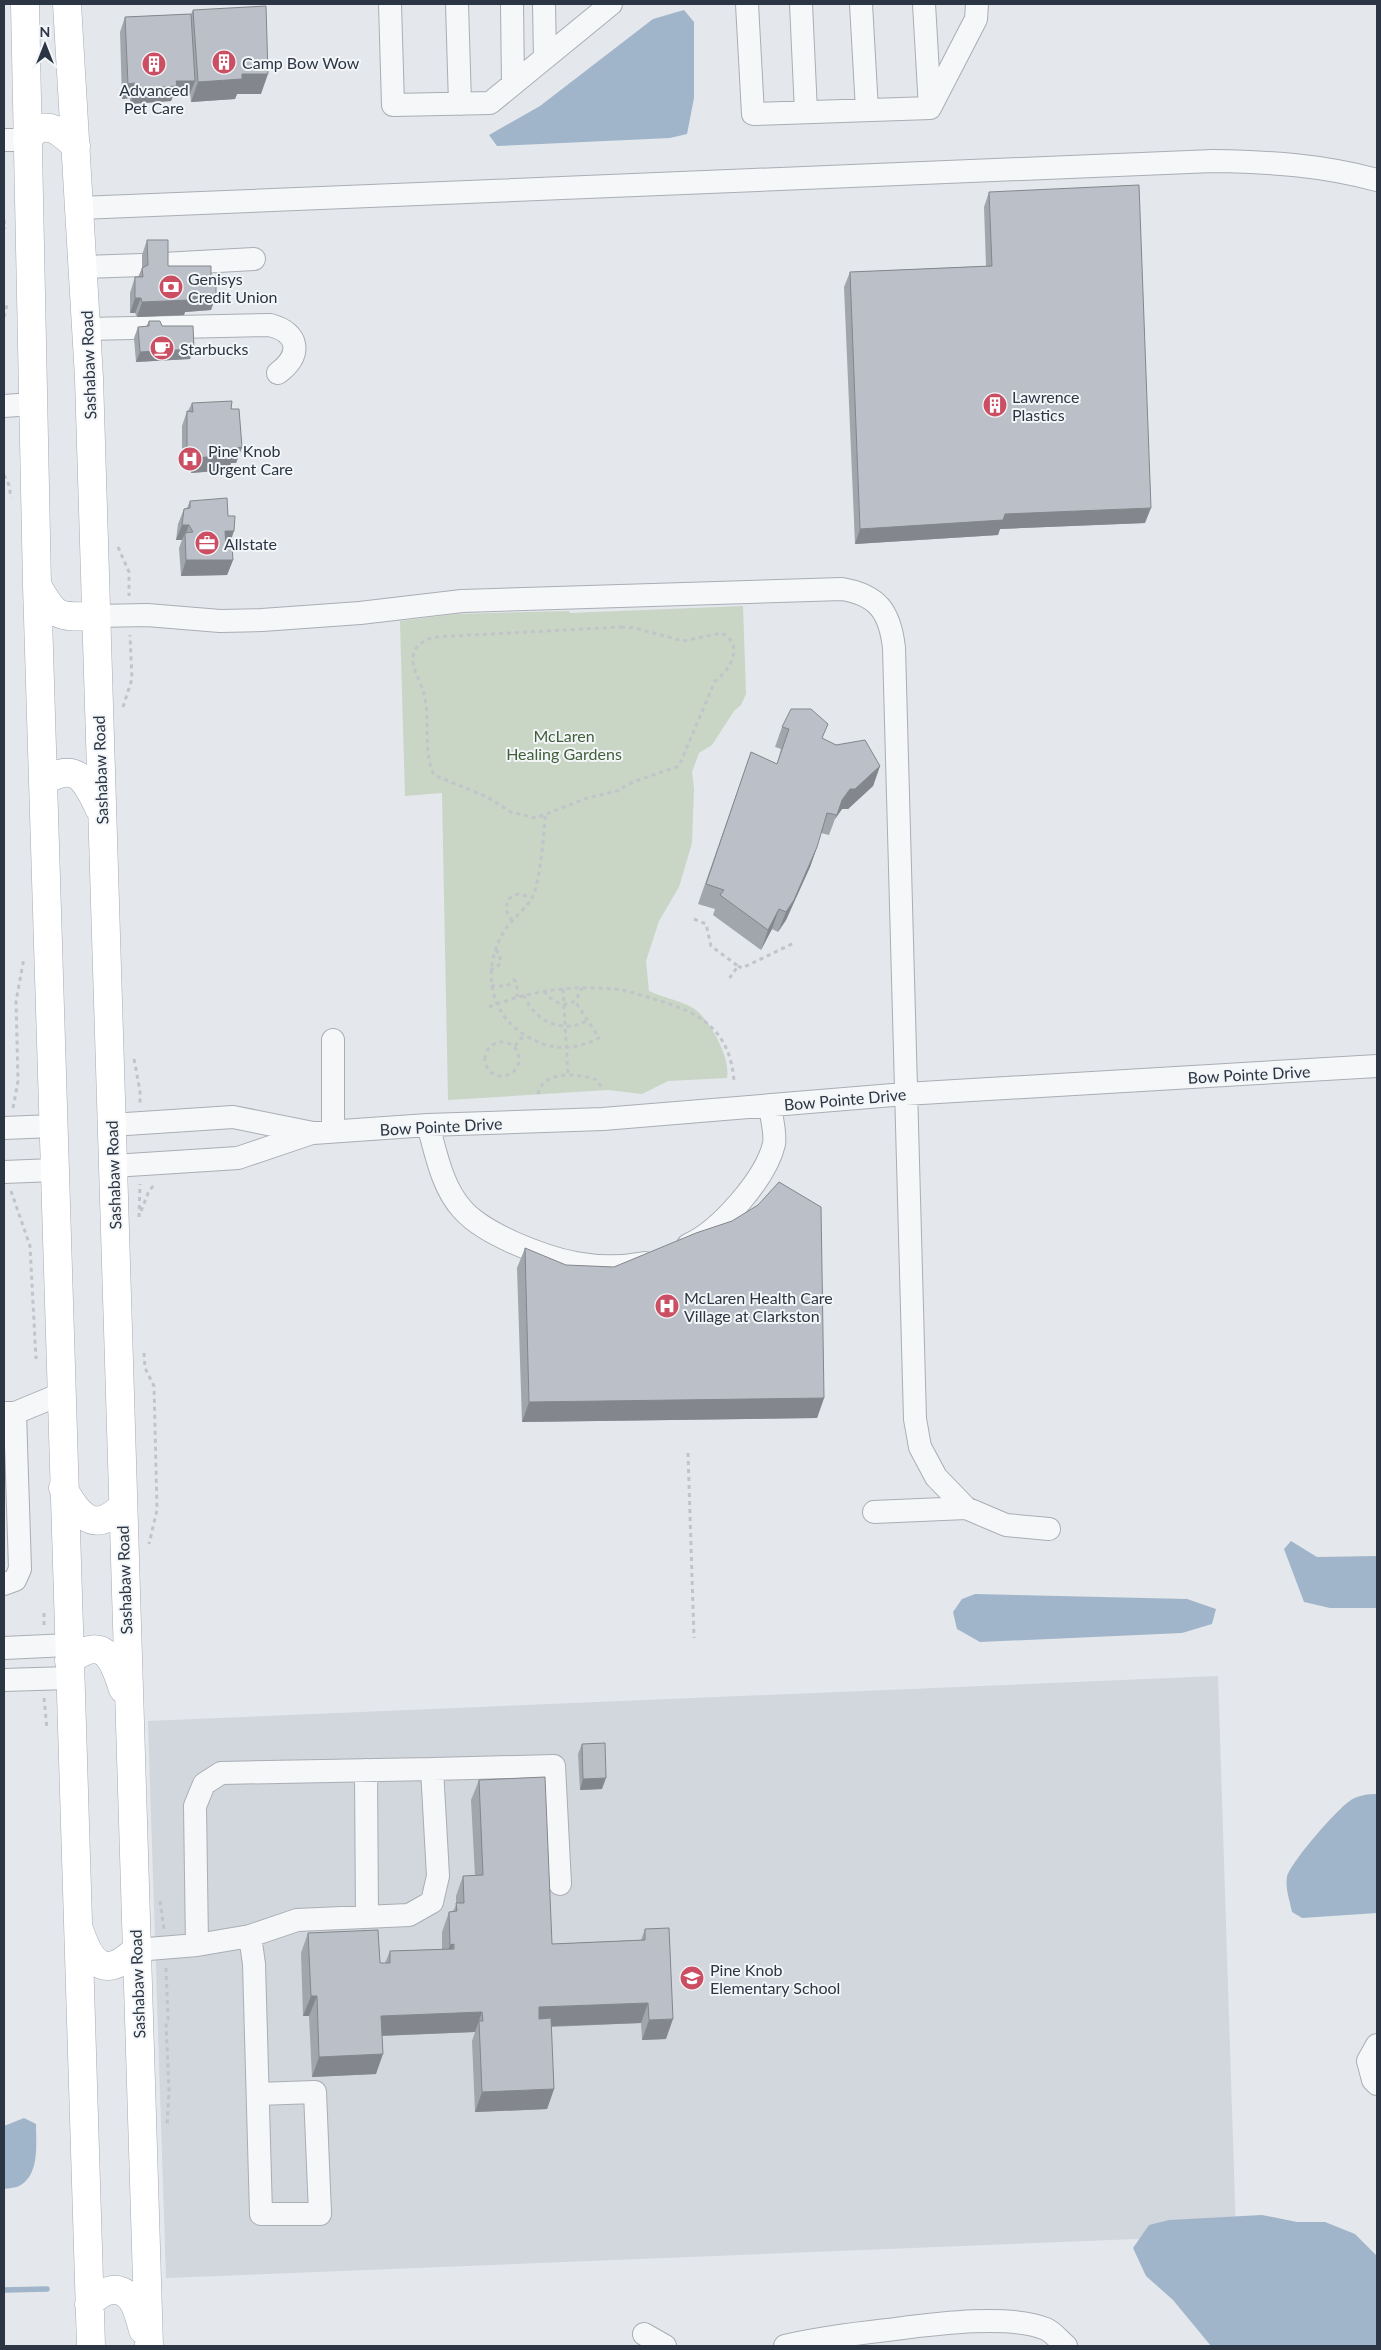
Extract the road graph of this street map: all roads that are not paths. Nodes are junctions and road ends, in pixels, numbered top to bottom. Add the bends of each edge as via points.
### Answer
1 (25, 4) edge
2 (67, 4) edge
3 (390, 4) edge
4 (457, 4) edge
5 (512, 4) edge
6 (544, 4) edge
7 (611, 4) edge
8 (747, 4) edge
9 (801, 4) edge
10 (862, 4) edge
11 (924, 4) edge
12 (977, 4) edge
13 (584, 15) edge
14 (545, 58) junction
15 (513, 84) junction
16 (460, 104) junction
17 (930, 108) junction
18 (867, 110) junction
19 (806, 112) junction
20 (15, 140) edge
21 (76, 146) junction
22 (1377, 180) edge
23 (80, 208) junction
24 (254, 259) dead end
25 (84, 267) junction
26 (87, 329) junction
27 (278, 373) dead end
28 (32, 404) junction
29 (4, 406) edge
30 (37, 586) junction
31 (96, 616) junction
32 (43, 782) junction
33 (102, 814) junction
34 (333, 1040) dead end
35 (1377, 1066) edge
36 (905, 1094) junction
37 (770, 1106) junction
38 (111, 1125) junction
39 (428, 1125) junction
40 (53, 1126) junction
41 (4, 1128) edge
42 (323, 1132) junction
43 (113, 1166) junction
44 (54, 1170) junction
45 (4, 1172) edge
46 (61, 1394) junction
47 (10, 1413) edge
48 (64, 1488) junction
49 (122, 1507) junction
50 (966, 1508) junction
51 (874, 1512) dead end
52 (1049, 1529) dead end
53 (4, 1584) edge
54 (4, 1648) edge
55 (69, 1661) junction
56 (4, 1680) edge
57 (128, 1707) junction
58 (432, 1768) junction
59 (366, 1770) junction
60 (560, 1884) dead end
61 (367, 1917) junction
62 (77, 1921) junction
63 (250, 1936) junction
64 (197, 1945) junction
65 (136, 1950) junction
66 (1377, 2045) edge
67 (1377, 2084) edge
68 (258, 2094) junction
69 (89, 2304) junction
70 (644, 2334) dead end
71 (91, 2346) edge
72 (148, 2346) edge
73 (665, 2346) edge
74 (785, 2346) edge
75 (1066, 2346) edge

1 - 20 main road
2 - 21 main road, Sashabaw Road
3 - 16 street via 393,105
4 - 16 street
5 - 15 street
6 - 14 street
7 - 13 street
8 - 19 street via 753,114
9 - 19 street
10 - 18 street
11 - 17 street
12 - 17 street via 976,18
13 - 14 street
14 - 15 street
15 - 16 street via 490,104
17 - 18 street
18 - 19 street
20 - 21 main road via 36,130 51,128
20 - 28 main road
21 - 23 main road, Sashabaw Road
22 - 23 street via 1341,170 1281,162 1213,161
23 - 25 main road, Sashabaw Road
24 - 25 street
25 - 26 main road, Sashabaw Road
26 - 27 street via 270,325 284,329 294,343 290,364
26 - 31 main road, Sashabaw Road
28 - 29 street
28 - 30 main road
30 - 31 main road via 50,607 60,615
30 - 32 main road
31 - 33 main road, Sashabaw Road
31 - 36 street via 129,614 220,621 262,620 462,601 842,589 859,592 875,601 886,614 894,648
32 - 33 main road via 60,772 79,776 88,785
32 - 40 main road
33 - 38 main road, Sashabaw Road
34 - 42 street
35 - 36 street, Bow Pointe Drive
36 - 37 street, Bow Pointe Drive
36 - 50 street via 914,1419 920,1447 936,1477
37 - 39 street, Bow Pointe Drive via 603,1119
37 - 39 street via 774,1142 759,1178 742,1200 696,1242 646,1262 624,1266 591,1266 560,1261 501,1237 476,1222 461,1209 449,1190
38 - 42 street, Bow Pointe Drive via 233,1117
38 - 43 main road, Sashabaw Road
39 - 42 street, Bow Pointe Drive
40 - 41 street
40 - 44 main road
42 - 43 street, Bow Pointe Drive via 238,1158
43 - 49 main road, Sashabaw Road
44 - 45 street
44 - 46 main road
46 - 47 street
46 - 48 main road
47 - 53 street via 20,1569 15,1580
48 - 49 main road via 75,1510 88,1519 109,1518
48 - 55 main road
49 - 57 main road, Sashabaw Road
50 - 51 street
50 - 52 street via 1006,1525
54 - 55 street
55 - 56 street
55 - 57 main road via 88,1650 98,1650 109,1656
55 - 62 main road
57 - 65 main road, Sashabaw Road
58 - 59 street
58 - 60 street via 554,1766
58 - 61 street via 438,1876 432,1902 409,1915
59 - 61 street
59 - 64 street via 221,1774 204,1784 195,1806
61 - 63 street via 296,1920
62 - 65 main road via 87,1952 97,1963 119,1964
62 - 69 main road
63 - 64 street
63 - 68 street via 254,1964
64 - 65 street
65 - 72 main road, Sashabaw Road
66 - 67 street via 1368,2062
68 - 68 street via 261,2214 320,2214 315,2092
69 - 71 main road
69 - 72 main road via 104,2291 126,2294 136,2308
70 - 73 street
74 - 75 street via 812,2339 948,2322 1022,2324 1047,2329

